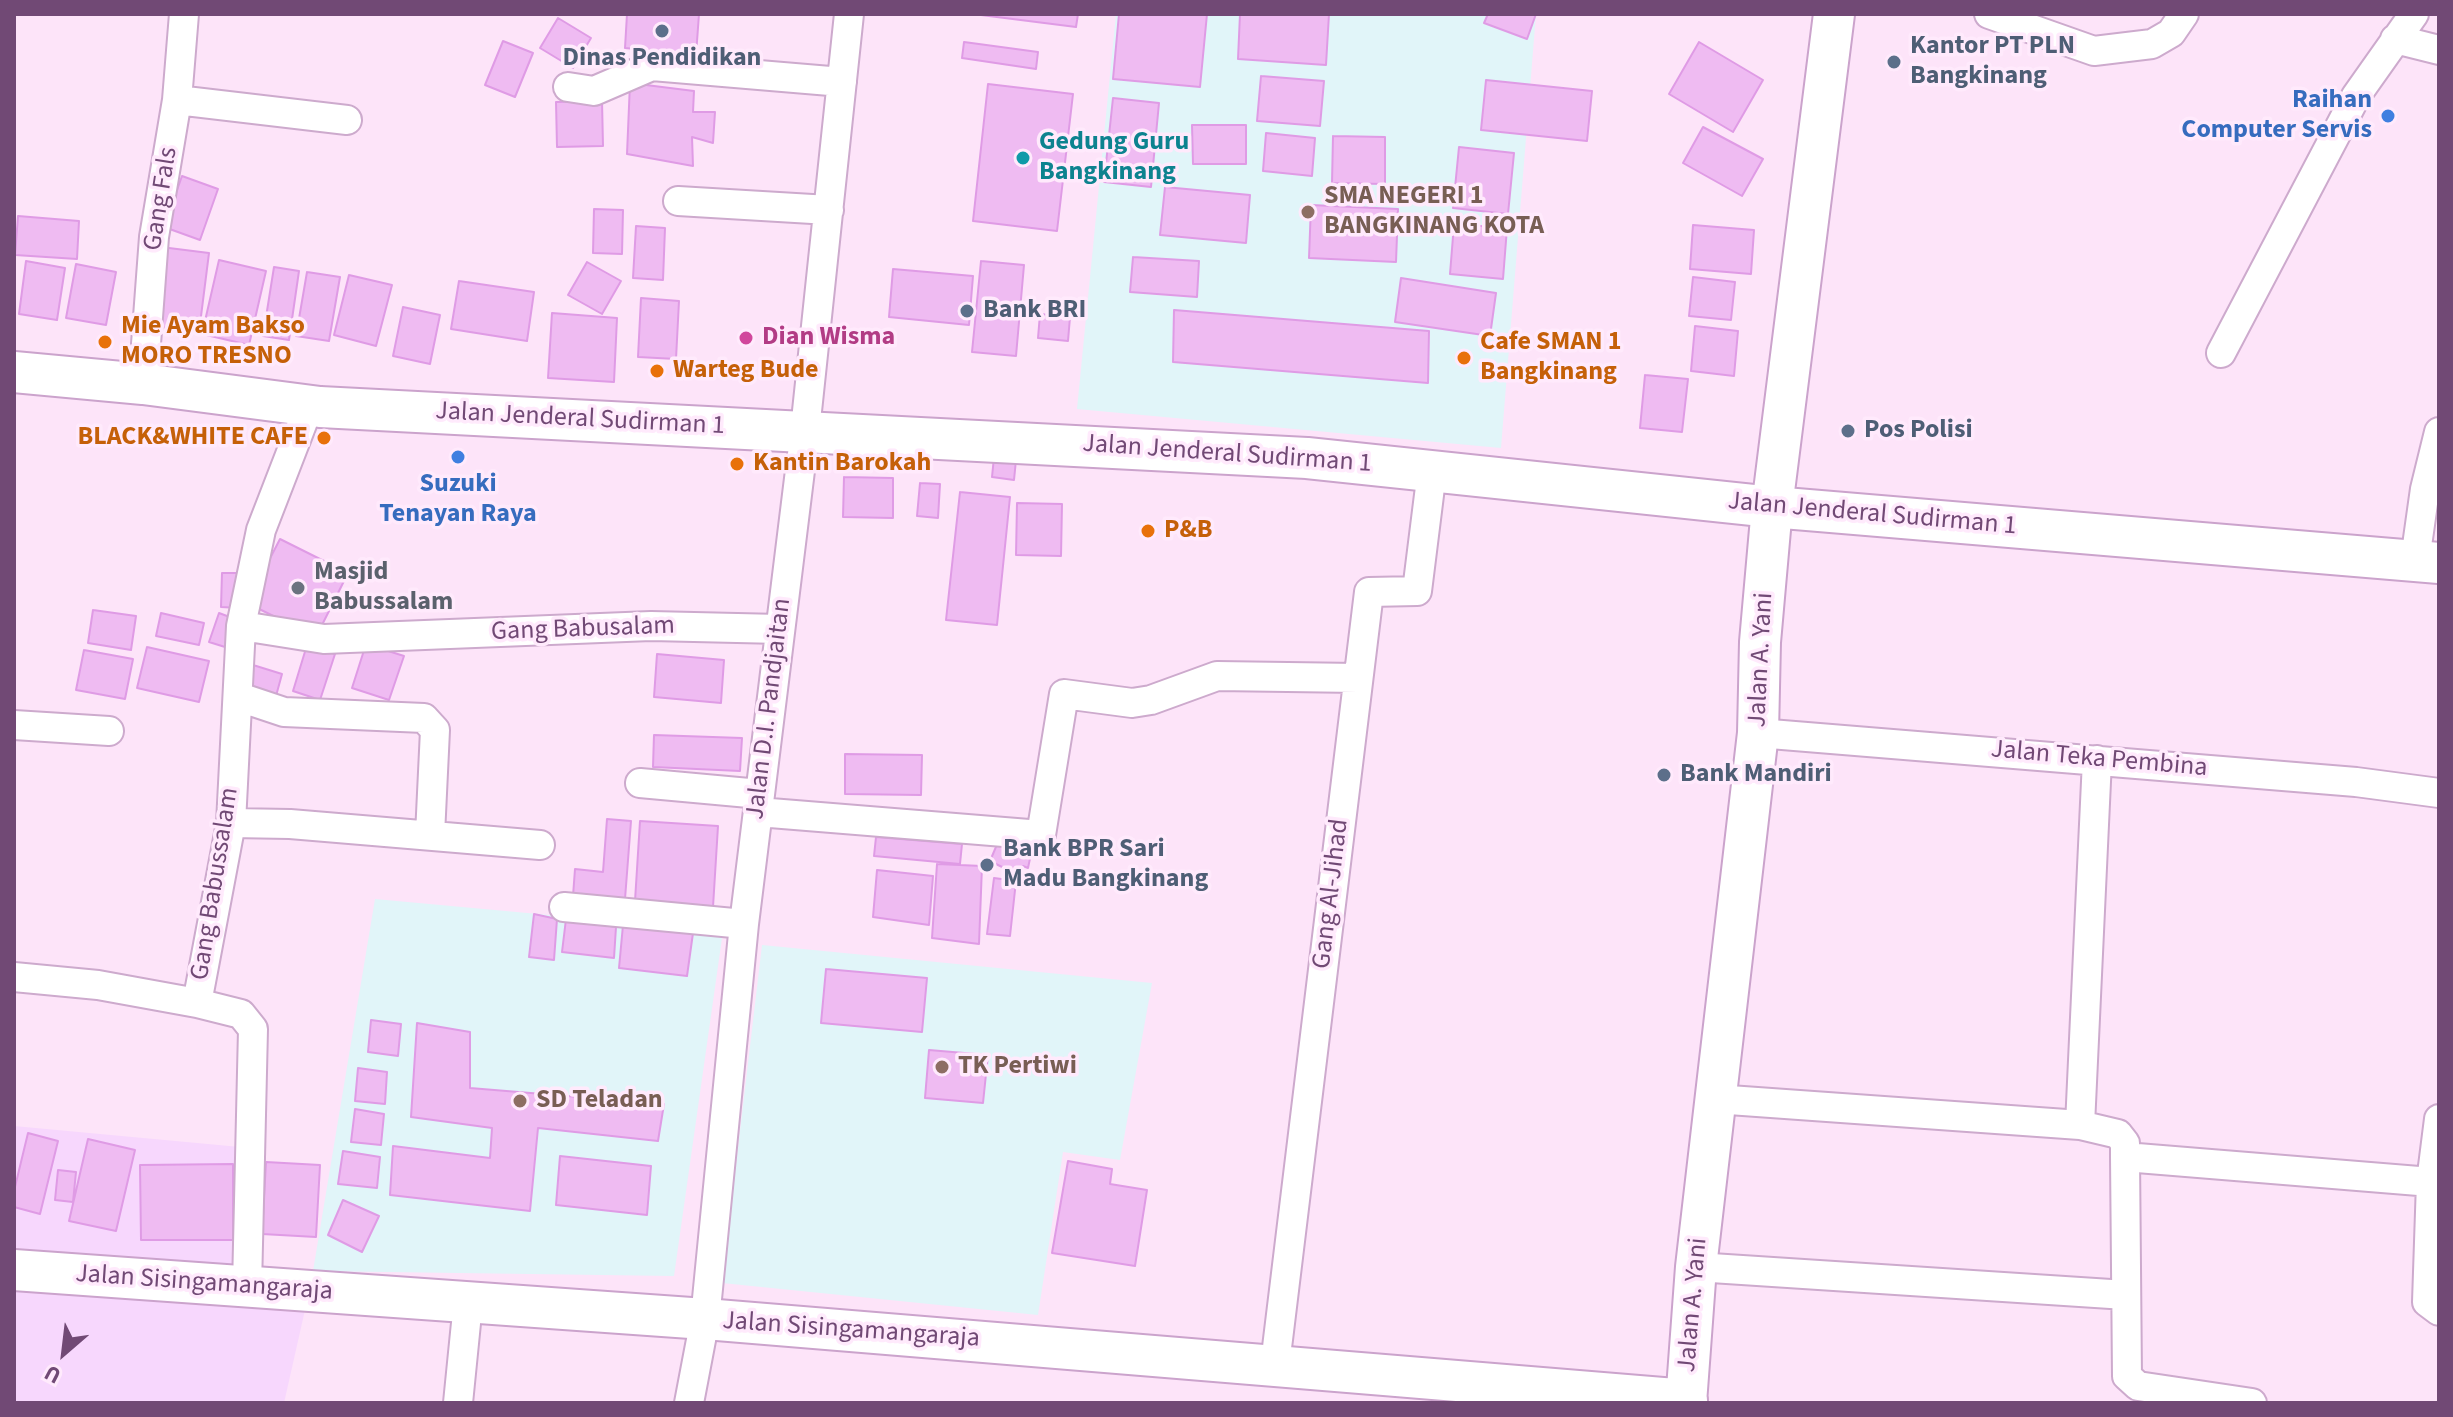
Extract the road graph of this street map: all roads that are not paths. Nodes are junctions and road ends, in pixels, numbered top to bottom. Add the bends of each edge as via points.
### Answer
1 (184, 14) edge
2 (849, 14) edge
3 (1834, 14) edge
4 (1989, 14) edge
5 (2184, 14) edge
6 (2414, 14) edge
7 (2395, 39) junction
8 (2439, 50) edge
9 (842, 82) junction
10 (568, 87) dead end
11 (177, 100) junction
12 (347, 120) dead end
13 (678, 201) dead end
14 (829, 210) junction
15 (2221, 353) dead end
16 (14, 372) edge
17 (143, 384) junction
18 (309, 406) junction
19 (805, 430) junction
20 (2439, 432) edge
21 (1432, 471) junction
22 (1772, 507) junction
23 (2427, 561) edge
24 (242, 626) junction
25 (780, 629) junction
26 (1358, 678) junction
27 (239, 697) junction
28 (14, 725) edge
29 (109, 731) dead end
30 (1758, 733) junction
31 (2097, 760) junction
32 (640, 783) dead end
33 (2439, 793) edge
34 (759, 803) junction
35 (231, 823) junction
36 (430, 835) junction
37 (540, 845) dead end
38 (564, 907) dead end
39 (744, 924) junction
40 (14, 977) edge
41 (197, 1003) junction
42 (1715, 1099) junction
43 (2439, 1119) edge
44 (2080, 1125) junction
45 (2125, 1157) junction
46 (2431, 1182) junction
47 (1696, 1267) junction
48 (14, 1270) edge
49 (247, 1287) junction
50 (2126, 1295) junction
51 (468, 1303) junction
52 (2439, 1311) edge
53 (705, 1319) junction
54 (1275, 1364) junction
55 (1686, 1401) edge
56 (458, 1403) edge
57 (689, 1403) edge
58 (2252, 1403) edge

1 - 11 street, Gang Fals
2 - 9 street, Jalan D.I. Pandjaitan
3 - 22 street, Jalan A. Yani
4 - 5 street via 2094,51 2152,44 2171,33
6 - 7 street
7 - 8 street
7 - 15 street via 2356,96
9 - 10 street via 652,66 594,91
9 - 14 street, Jalan D.I. Pandjaitan
11 - 12 street
11 - 17 street, Gang Fals via 154,237
13 - 14 street
14 - 19 street, Jalan D.I. Pandjaitan
16 - 17 street, Jalan Jenderal Sudirman 1
17 - 18 street, Jalan Jenderal Sudirman 1
18 - 19 street, Jalan Jenderal Sudirman 1
18 - 24 street, Gang Babussalam via 261,530
19 - 21 street, Jalan Jenderal Sudirman 1 via 1307,458
19 - 25 street, Jalan D.I. Pandjaitan
20 - 23 street via 2425,489
21 - 22 street, Jalan Jenderal Sudirman 1
21 - 26 street, Gang Al-Jihad via 1417,591 1369,592
22 - 23 street, Jalan Jenderal Sudirman 1
22 - 30 street, Jalan A. Yani
24 - 25 street, Gang Babusalam via 324,639 651,626
24 - 27 street, Gang Babussalam
25 - 34 street, Jalan D.I. Pandjaitan
26 - 34 street via 1217,676 1132,703 1064,694 1041,835
26 - 54 street, Gang Al-Jihad
27 - 35 street, Gang Babussalam
27 - 36 street via 284,712 424,718 435,730
28 - 29 street
30 - 31 street, Jalan Teka Pembina
30 - 42 street, Jalan A. Yani
31 - 33 street, Jalan Teka Pembina
31 - 44 street
32 - 34 street
34 - 39 street, Jalan D.I. Pandjaitan
35 - 36 street
35 - 41 street, Gang Babussalam
36 - 37 street
38 - 39 street
39 - 53 street, Jalan D.I. Pandjaitan
40 - 41 street
41 - 49 street, Gang Babussalam via 241,1014 253,1029
42 - 44 street
42 - 47 street, Jalan A. Yani
43 - 46 street
44 - 45 street via 2118,1134 2125,1143
45 - 46 street
45 - 50 street
46 - 52 street via 2427,1302
47 - 50 street
47 - 55 street, Jalan A. Yani
48 - 49 street, Jalan Sisingamangaraja
49 - 51 street, Jalan Sisingamangaraja
50 - 58 street via 2131,1382
51 - 53 street, Jalan Sisingamangaraja
51 - 56 street
53 - 54 street, Jalan Sisingamangaraja
53 - 57 street, Jalan D.I. Pandjaitan
54 - 55 street, Jalan Sisingamangaraja

